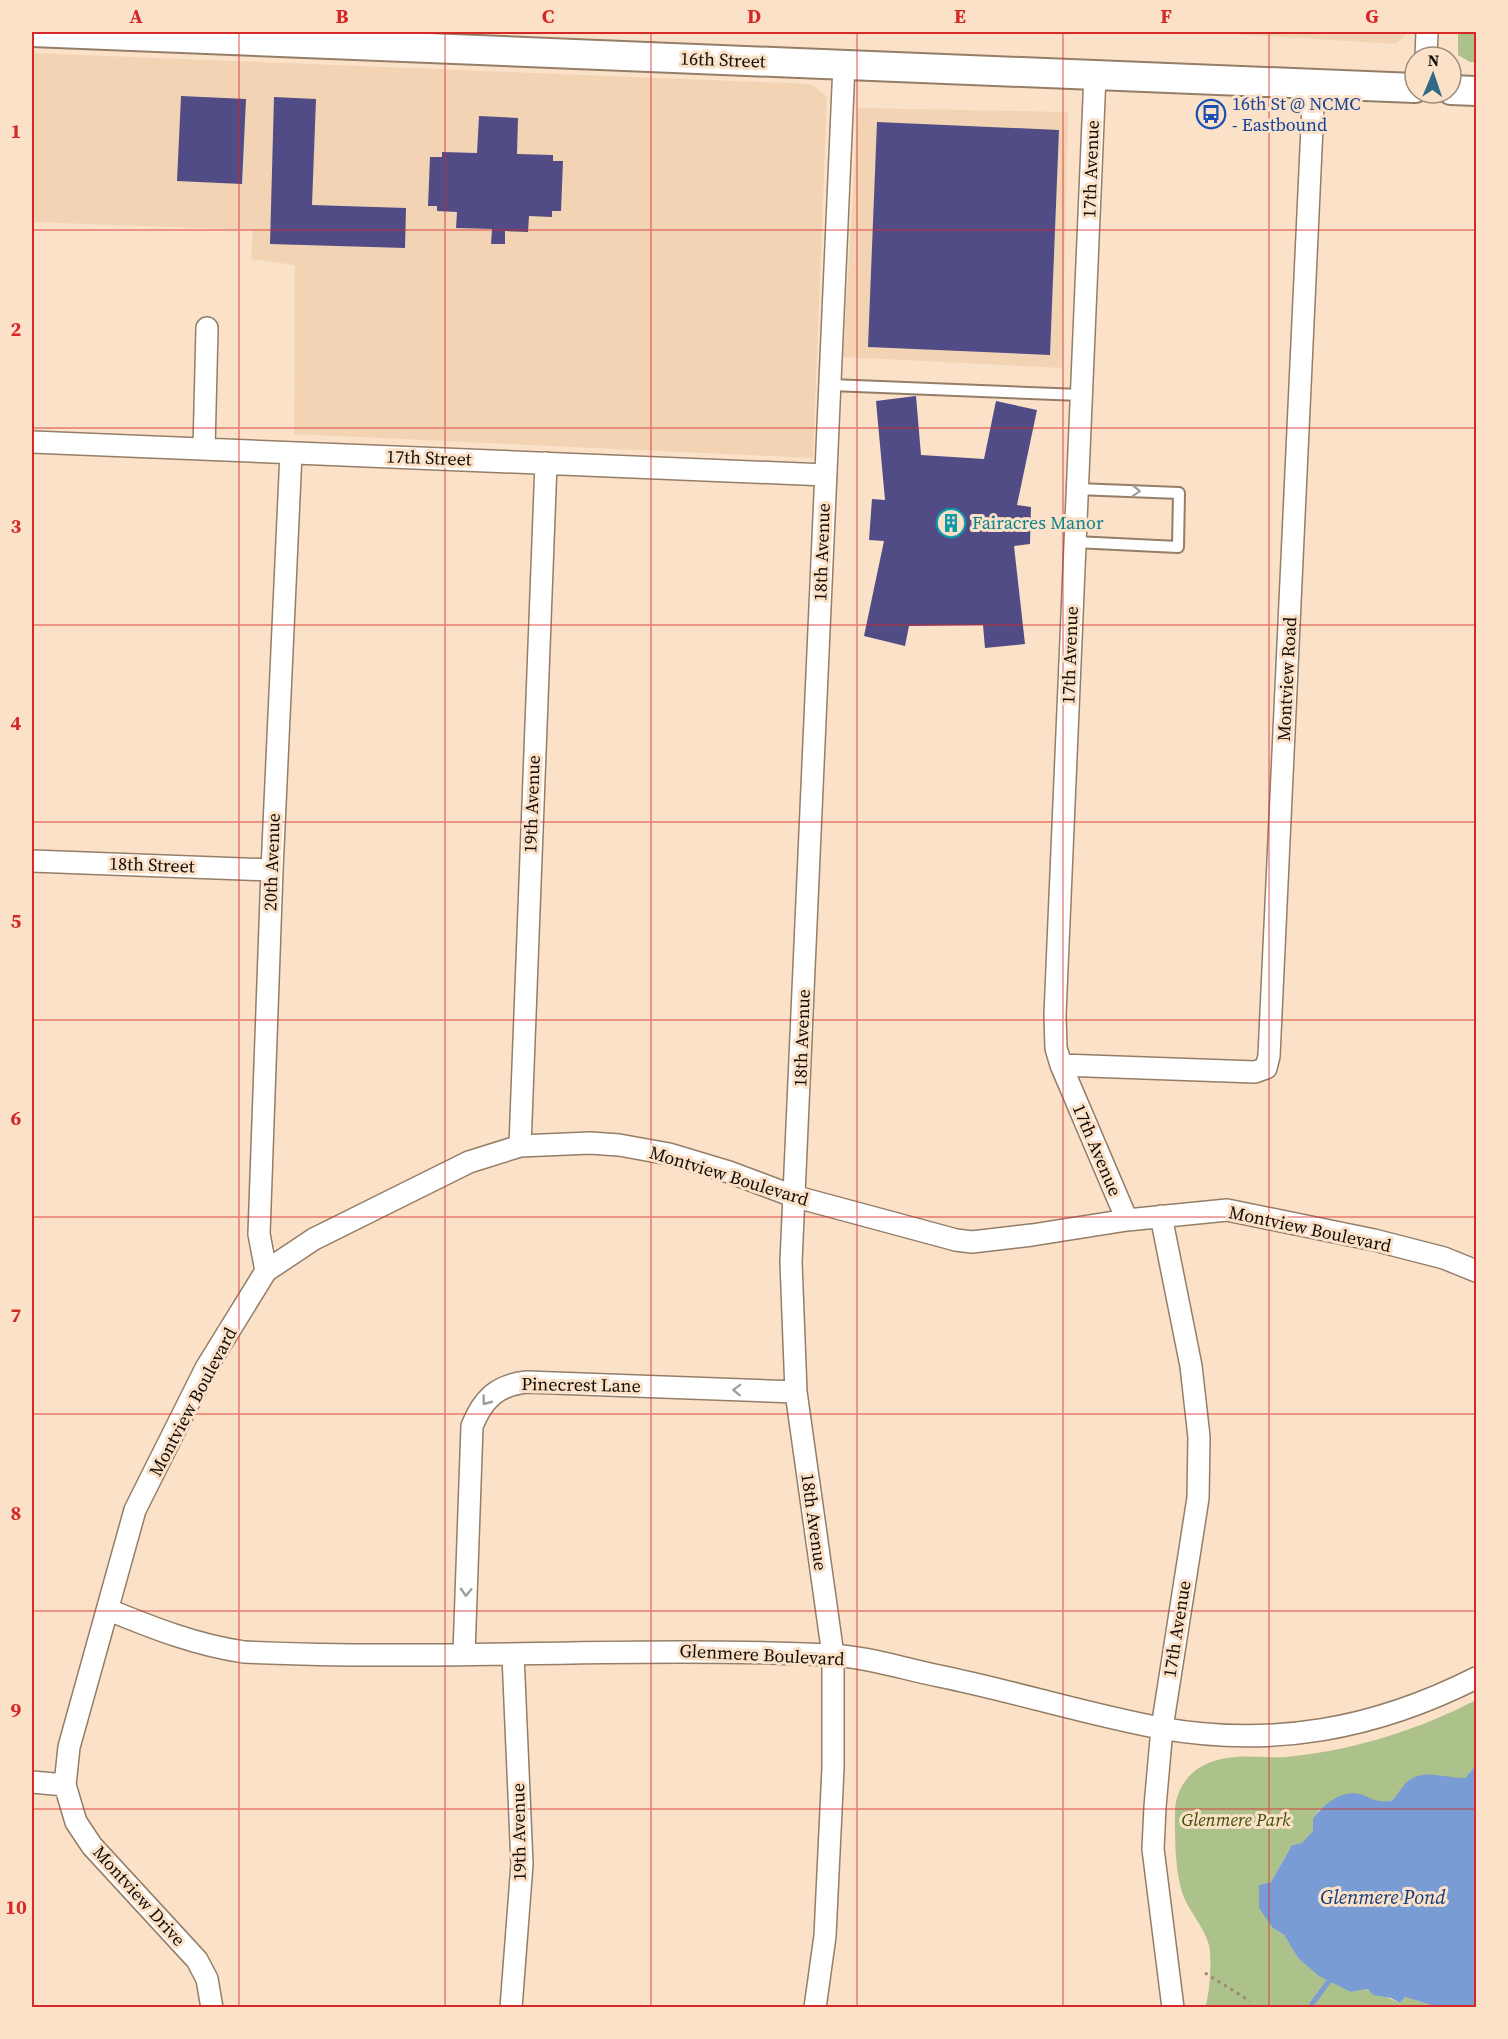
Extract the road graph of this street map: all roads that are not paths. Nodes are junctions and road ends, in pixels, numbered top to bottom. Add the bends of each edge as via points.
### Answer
1 (32, 32) edge
2 (272, 37) edge
3 (844, 65) junction
4 (1095, 75) junction
5 (1314, 84) junction
6 (1403, 88) edge
7 (207, 328) dead end
8 (831, 385) junction
9 (1081, 395) junction
10 (32, 442) edge
11 (204, 449) junction
12 (291, 453) junction
13 (546, 463) junction
14 (826, 475) junction
15 (1077, 489) junction
16 (1075, 542) junction
17 (32, 861) edge
18 (272, 870) junction
19 (1061, 1065) junction
20 (520, 1146) junction
21 (793, 1197) junction
22 (1161, 1216) junction
23 (1127, 1220) junction
24 (266, 1271) junction
25 (1476, 1271) edge
26 (796, 1392) junction
27 (109, 1610) junction
28 (464, 1654) junction
29 (513, 1655) junction
30 (833, 1655) junction
31 (1476, 1678) edge
32 (1161, 1728) junction
33 (32, 1782) edge
34 (65, 1785) junction
35 (212, 2007) edge
36 (511, 2007) edge
37 (815, 2007) edge
38 (1173, 2007) edge

1 - 2 main road, 16th Street
2 - 3 main road, 16th Street
3 - 4 main road, 16th Street
3 - 8 street, 18th Avenue
4 - 5 main road, 16th Street
4 - 9 street, 17th Avenue
5 - 6 main road, 16th Street
5 - 19 street, Montview Road via 1266,1068 1255,1072
7 - 11 street
8 - 9 lane
8 - 14 street, 18th Avenue
9 - 15 street, 17th Avenue
10 - 11 street, 17th Street
11 - 12 street, 17th Street
12 - 13 street, 17th Street
12 - 18 street, 20th Avenue
13 - 14 street, 17th Street
13 - 20 street, 19th Avenue
14 - 21 street, 18th Avenue
15 - 16 street, 17th Avenue
15 -> 16 lane via 1179,493 1178,547
16 - 19 street, 17th Avenue via 1055,1015
17 - 18 street, 18th Street
18 - 24 street, 20th Avenue via 259,1234
19 - 23 street, 17th Avenue
20 - 21 street, Montview Boulevard via 619,1145 669,1154
20 - 24 street, Montview Boulevard via 469,1162 417,1186 314,1239
21 - 23 street, Montview Boulevard via 972,1242
21 - 26 street, 18th Avenue via 791,1285
22 - 23 street, Montview Boulevard
22 - 25 street, Montview Boulevard via 1227,1210 1250,1213 1444,1258
22 - 32 street, 17th Avenue via 1191,1366 1199,1437 1198,1498
24 - 27 street, Montview Boulevard via 206,1368 135,1510
26 -> 28 street, Pinecrest Lane via 527,1382 492,1393 472,1426
26 - 30 street, 18th Avenue
27 - 28 street, Glenmere Boulevard via 163,1632 244,1652
27 - 34 street, Montview Boulevard via 69,1747
28 - 29 street, Glenmere Boulevard
29 - 30 street, Glenmere Boulevard via 686,1650
29 - 36 street, 19th Avenue via 522,1864
30 - 32 street, Glenmere Boulevard via 987,1685
30 - 37 street, 18th Avenue via 833,1768 825,1936
31 - 32 street, Glenmere Boulevard via 1388,1716 1314,1733 1254,1735
32 - 38 street, 17th Avenue via 1153,1849
33 - 34 street
34 - 35 street, Montview Drive via 76,1822 92,1846 197,1960 207,1978

